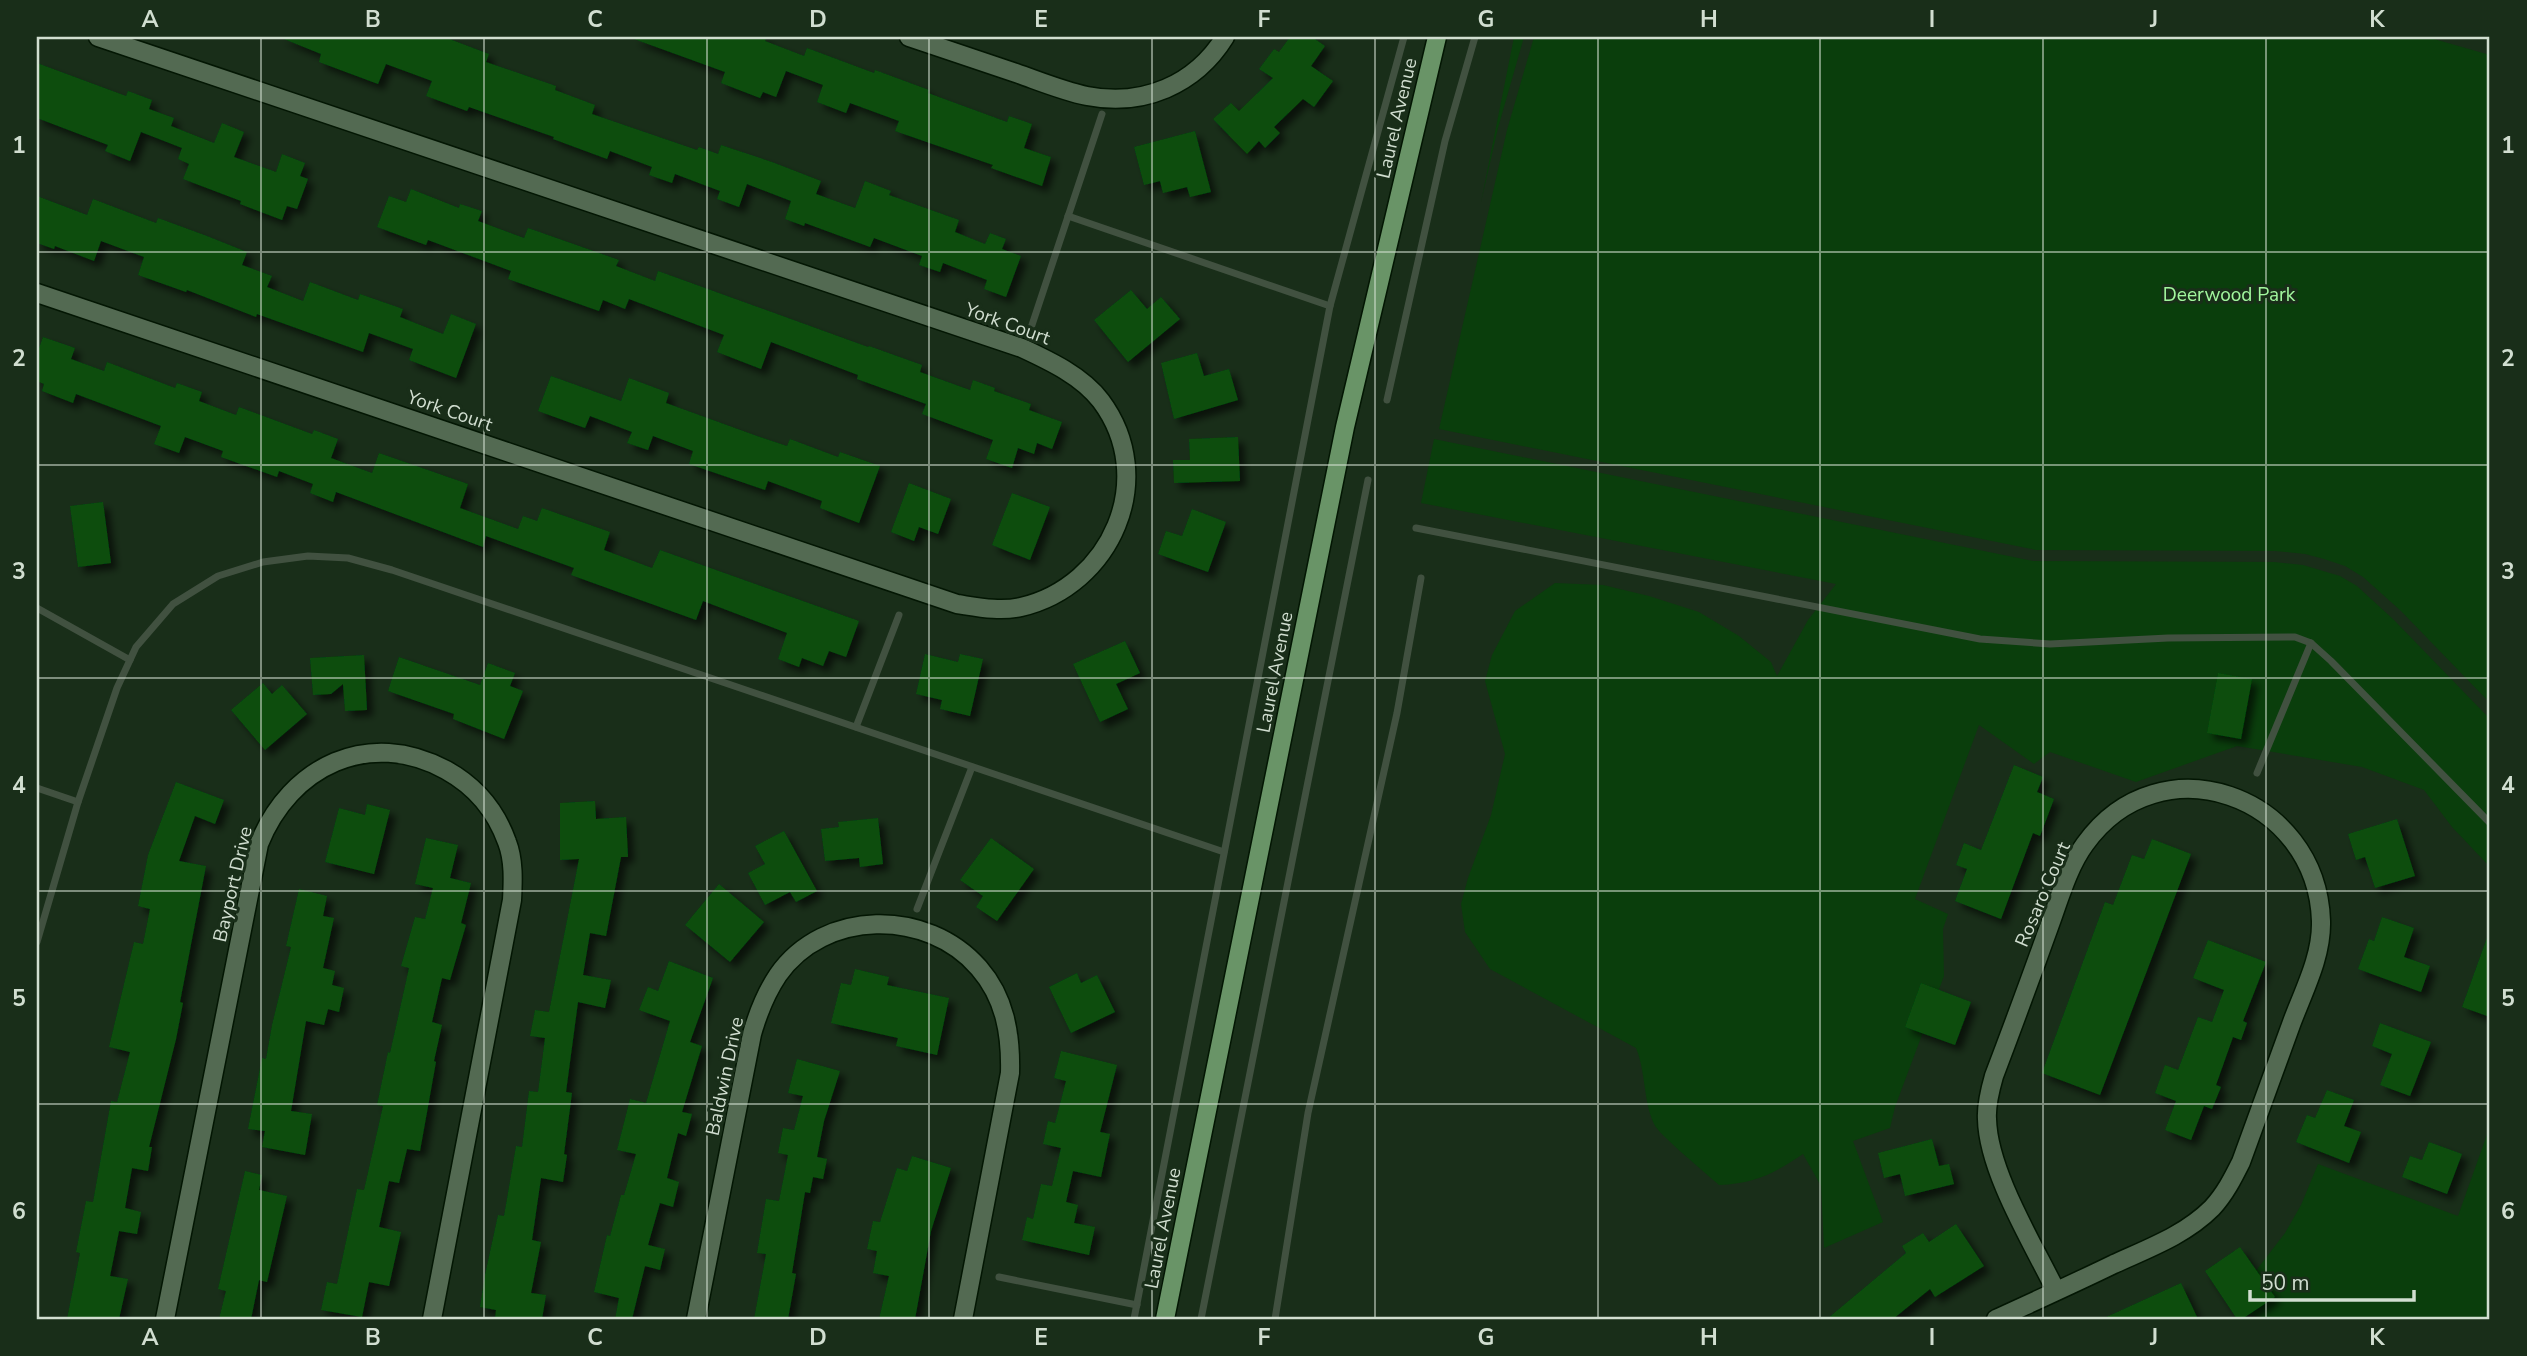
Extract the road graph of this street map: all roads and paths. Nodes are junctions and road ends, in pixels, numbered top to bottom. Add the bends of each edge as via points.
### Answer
1 (98, 37) edge
2 (909, 37) edge
3 (1225, 37) edge
4 (1437, 37) edge
5 (37, 293) edge
6 (2056, 1291) junction
7 (165, 1319) edge
8 (432, 1319) edge
9 (696, 1319) edge
10 (963, 1319) edge
11 (1165, 1319) edge
12 (1996, 1319) edge

1 - 5 street, York Court via 1022,348 1079,380 1100,400 1115,424 1127,472 1121,513 1100,556 1065,590 1018,608 957,604
2 - 3 street via 1076,93 1119,100 1150,95 1179,83 1200,69
4 - 11 main road, Laurel Avenue via 1345,427
6 - 6 street, Rosaro Court via 2185,1231 2215,1205 2241,1162 2315,960 2320,905 2306,861 2272,818 2226,793 2173,789 2147,796 2122,808 2092,836 2058,903 1994,1076 1987,1105 1993,1157
6 - 12 street, Rosaro Court
7 - 8 street, Bayport Drive via 268,821 295,788 327,765 369,753 430,762 471,788 495,815 508,843 513,871 512,900
9 - 10 street, Baldwin Drive via 759,1012 779,974 810,944 843,929 878,923 918,929 956,947 980,969 1007,1021 1010,1073

